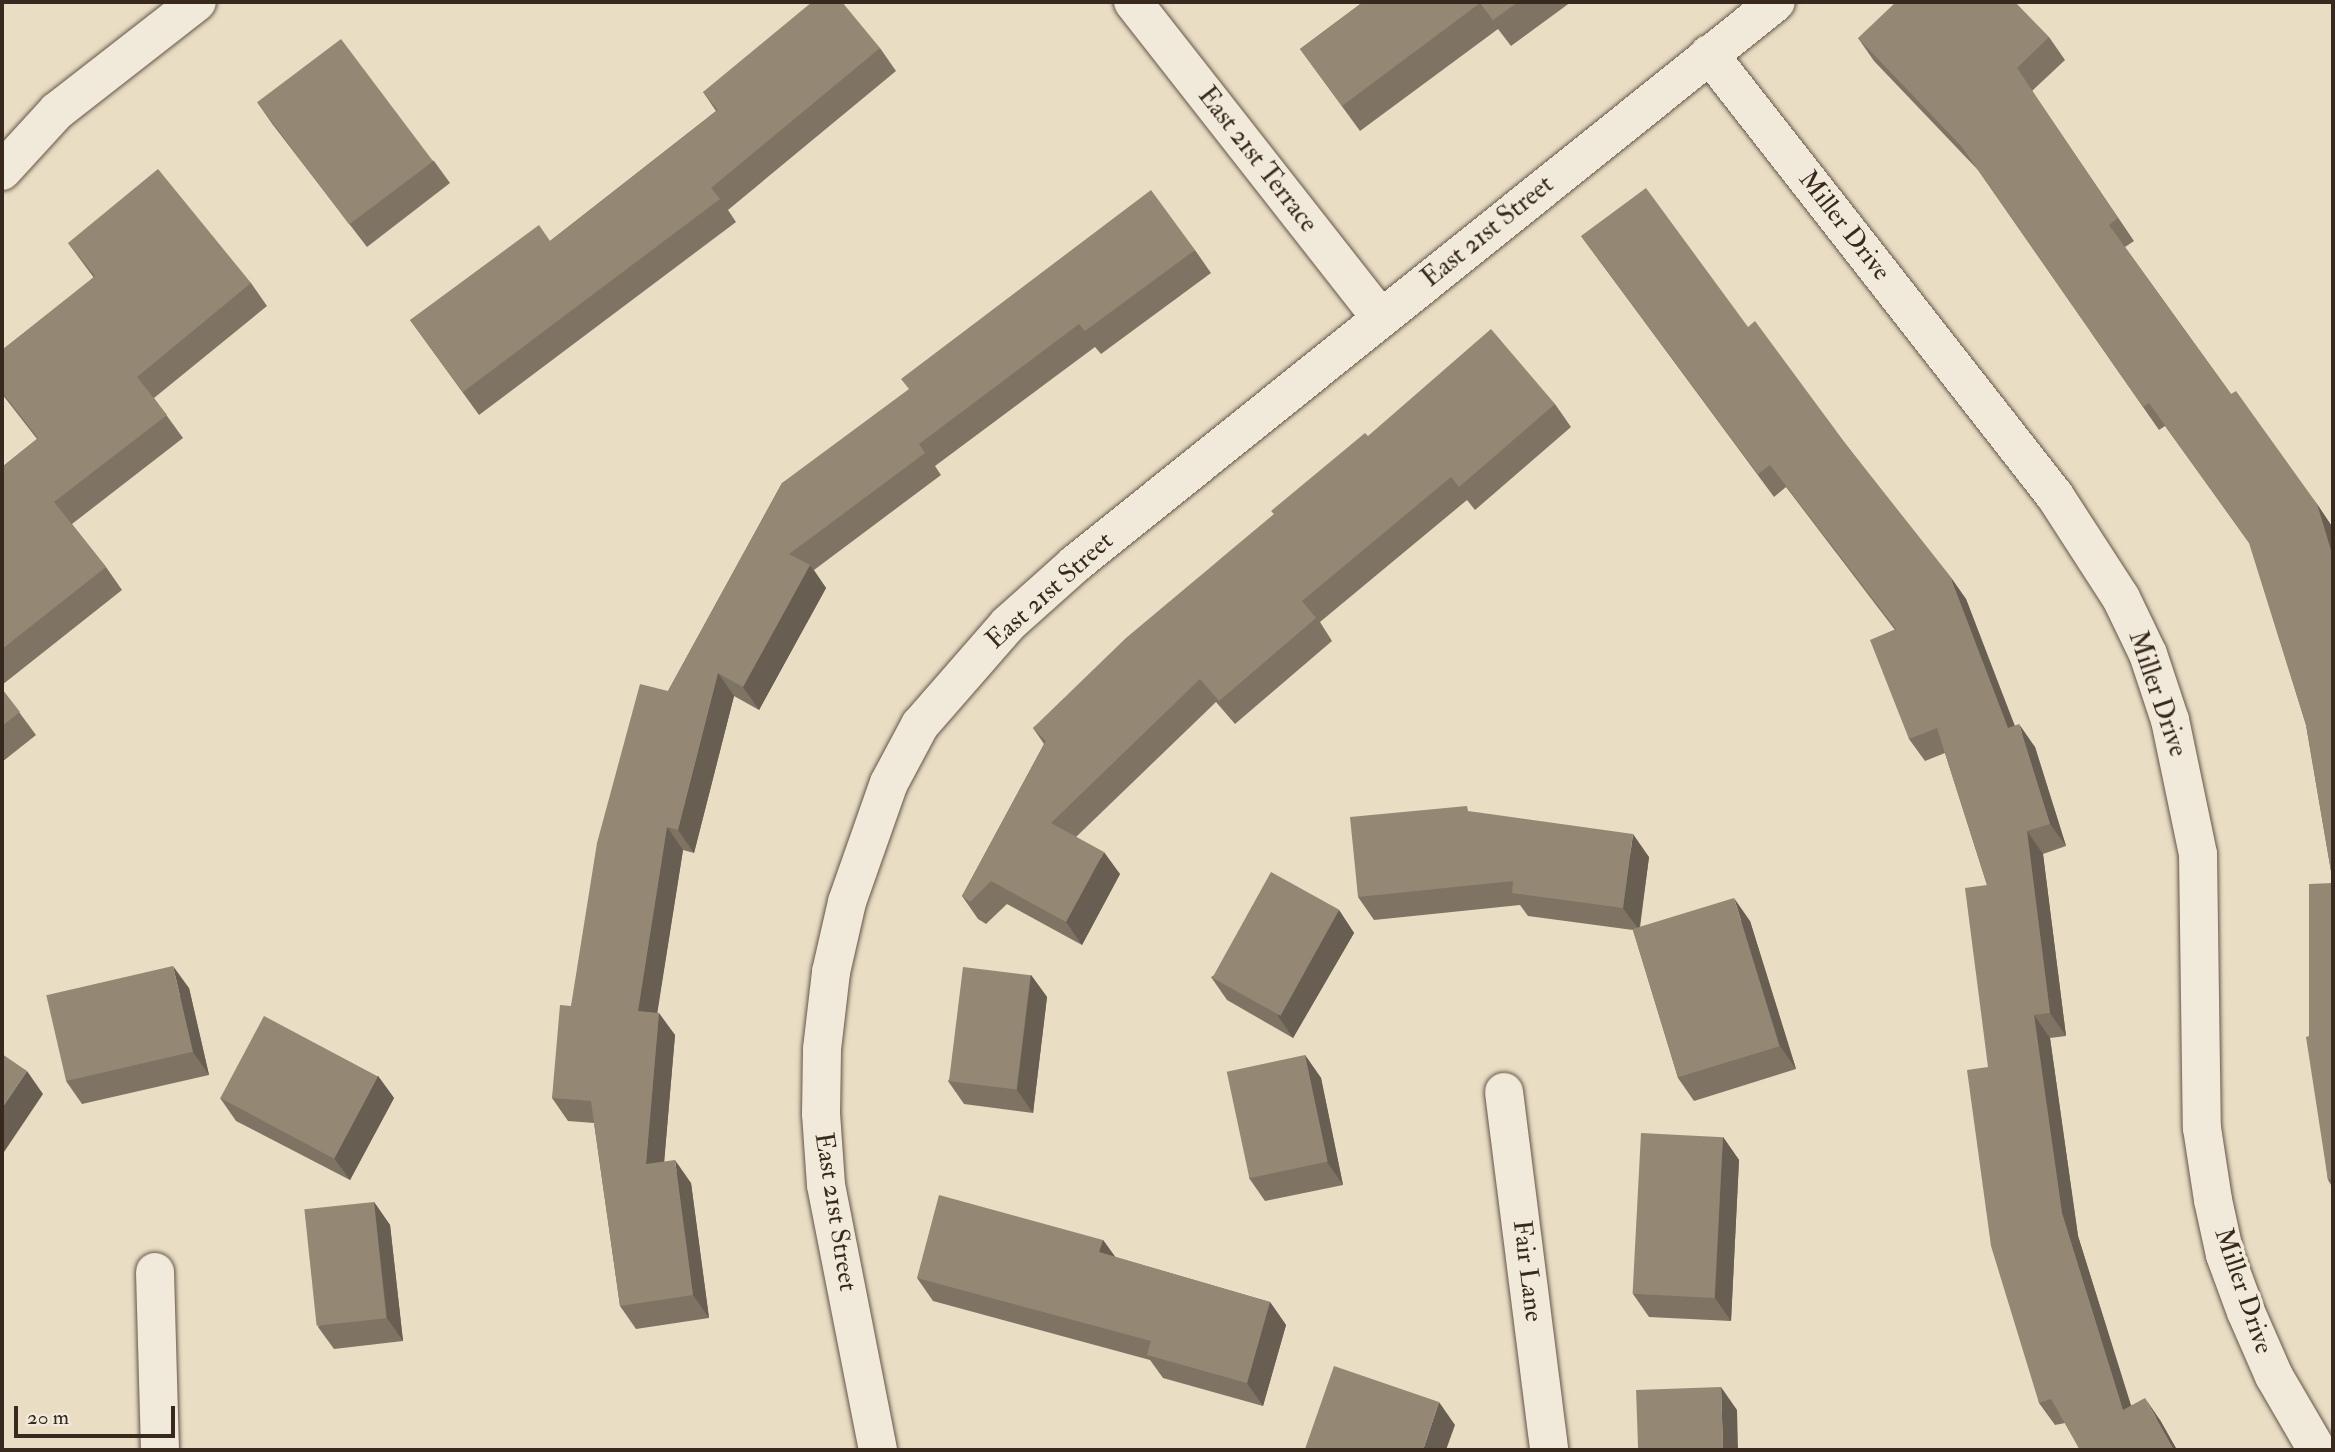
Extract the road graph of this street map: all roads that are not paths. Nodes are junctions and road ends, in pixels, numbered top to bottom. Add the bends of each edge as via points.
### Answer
1 (197, 2) edge
2 (1133, 2) edge
3 (1776, 2) edge
4 (1709, 54) junction
5 (2, 171) edge
6 (1381, 318) junction
7 (1504, 1092) dead end
8 (155, 1272) dead end
9 (160, 1450) edge
10 (878, 1450) edge
11 (1549, 1450) edge
12 (2316, 1450) edge

1 - 5 street via 57,111
2 - 6 street, East 21st Terrace
3 - 4 street, East 21st Street
4 - 6 street, East 21st Street
4 - 12 street, Miller Drive via 2055,496 2121,598 2148,654 2170,720 2198,854 2202,1128 2213,1200 2225,1255 2246,1312 2274,1376
6 - 10 street, East 21st Street via 1075,564 1008,624 920,725 889,783 847,902 831,972 822,1049 826,1185
7 - 11 street, Fair Lane
8 - 9 street

